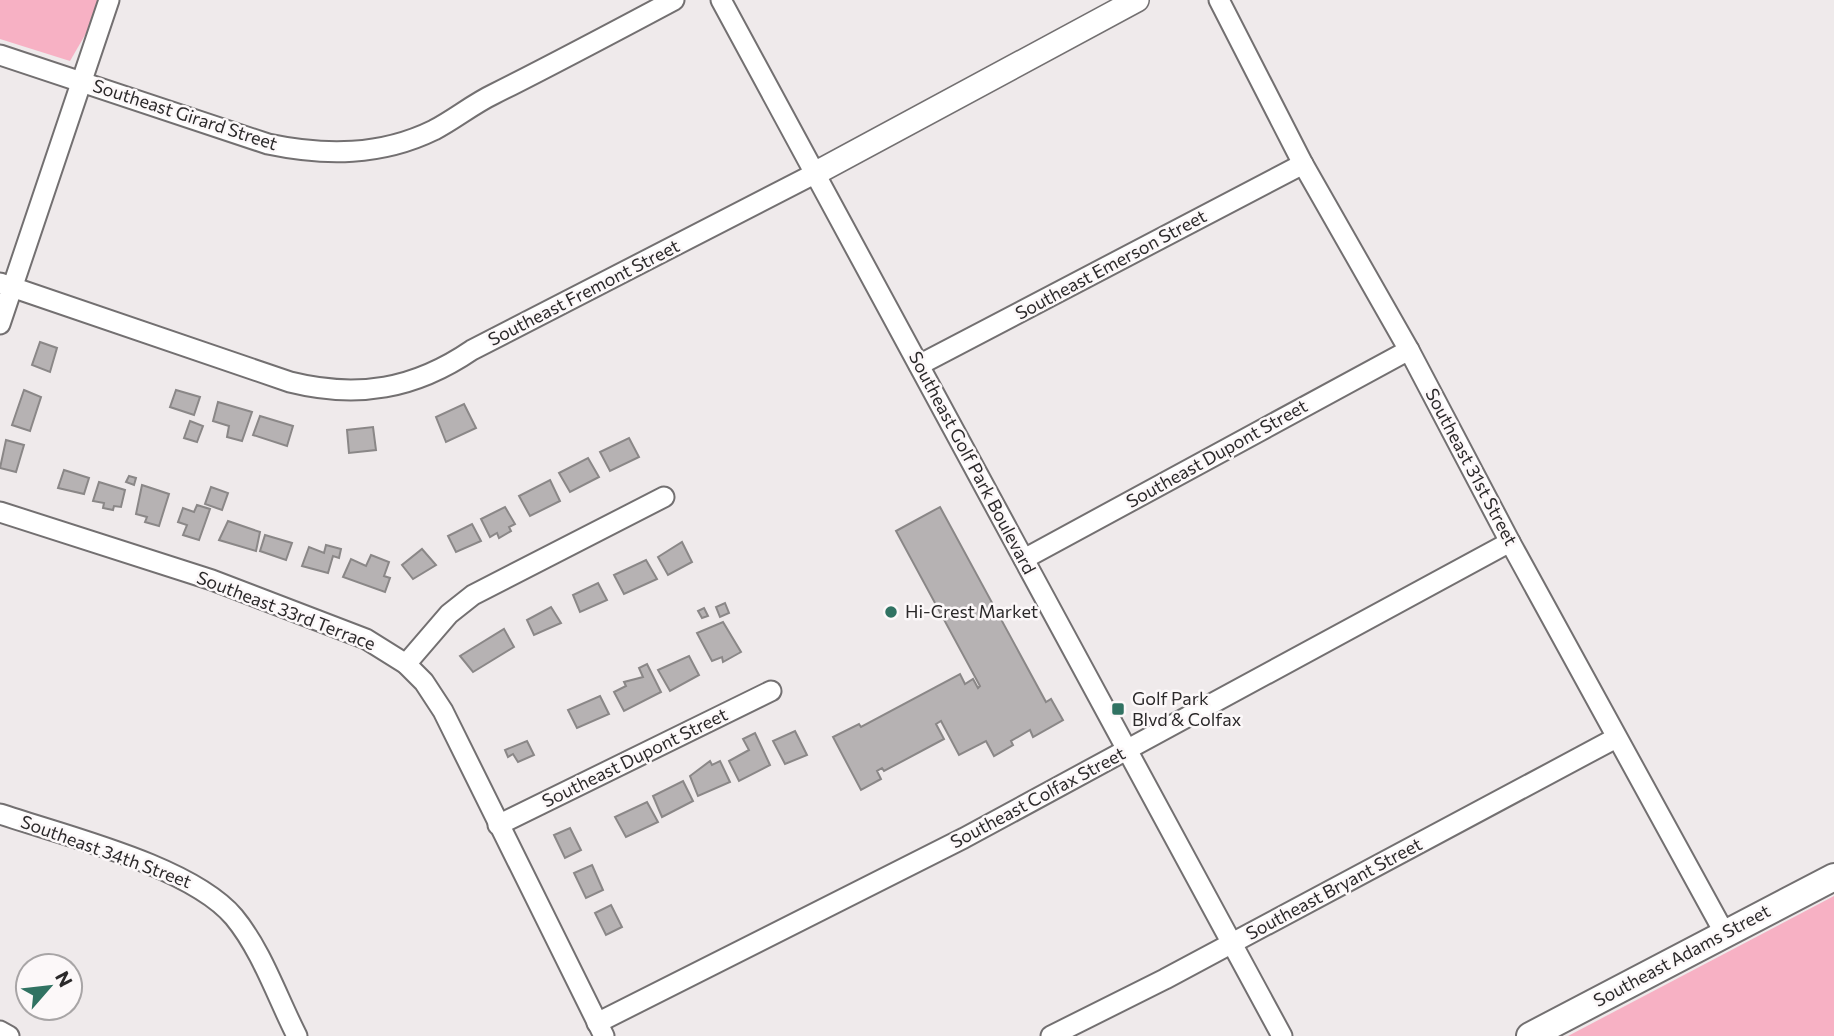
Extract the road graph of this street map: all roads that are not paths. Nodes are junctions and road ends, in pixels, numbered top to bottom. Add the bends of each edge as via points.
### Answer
1 (109, 0) edge
2 (674, 0) edge
3 (721, 0) edge
4 (1137, 0) edge
5 (1219, 0) edge
6 (0, 55) edge
7 (80, 82) junction
8 (1303, 164) junction
9 (816, 173) junction
10 (6, 285) edge
11 (0, 324) edge
12 (1409, 349) junction
13 (919, 365) junction
14 (664, 497) dead end
15 (0, 512) edge
16 (1510, 542) junction
17 (1024, 559) junction
18 (406, 664) junction
19 (771, 691) dead end
20 (1616, 738) junction
21 (1127, 750) junction
22 (0, 814) edge
23 (498, 824) junction
24 (1834, 877) edge
25 (1725, 934) junction
26 (1232, 943) junction
27 (600, 1029) edge
28 (0, 1031) edge
29 (9, 1036) edge
30 (297, 1036) edge
31 (1051, 1036) edge
32 (1282, 1036) edge
33 (1530, 1036) edge

1 - 7 street
2 - 7 street, Southeast Girard Street via 437,128 404,142 358,152 312,152 268,144
3 - 9 street, Southeast Golf Park Boulevard
4 - 9 street, Southeast Fremont Street
5 - 8 street, Southeast 31st Street
6 - 7 street, Southeast Girard Street
7 - 10 street
8 - 12 street, Southeast 31st Street
8 - 13 street, Southeast Emerson Street
9 - 10 street, Southeast Fremont Street via 446,367 378,390 338,391 290,382
9 - 13 street, Southeast Golf Park Boulevard
10 - 11 street
12 - 16 street, Southeast 31st Street
12 - 17 street, Southeast Dupont Street
13 - 17 street, Southeast Golf Park Boulevard
14 - 18 street via 473,595 449,614
15 - 18 street, Southeast 33rd Terrace via 212,580 366,639
16 - 20 street, Southeast 31st Street
16 - 21 street, Southeast Colfax Street
17 - 21 street, Southeast Golf Park Boulevard
18 - 23 street, Southeast 33rd Terrace via 443,711
19 - 23 street, Southeast Dupont Street
20 - 25 street, Southeast 31st Street
20 - 26 street, Southeast Bryant Street
21 - 26 street, Southeast Golf Park Boulevard
21 - 27 street, Southeast Colfax Street
22 - 30 street, Southeast 34th Street via 171,873 212,896 248,936
23 - 27 street, Southeast 33rd Terrace
24 - 25 main road, Southeast Adams Street
25 - 33 main road, Southeast Adams Street
26 - 31 street, Southeast Bryant Street
26 - 32 street, Southeast Golf Park Boulevard
28 - 29 street

